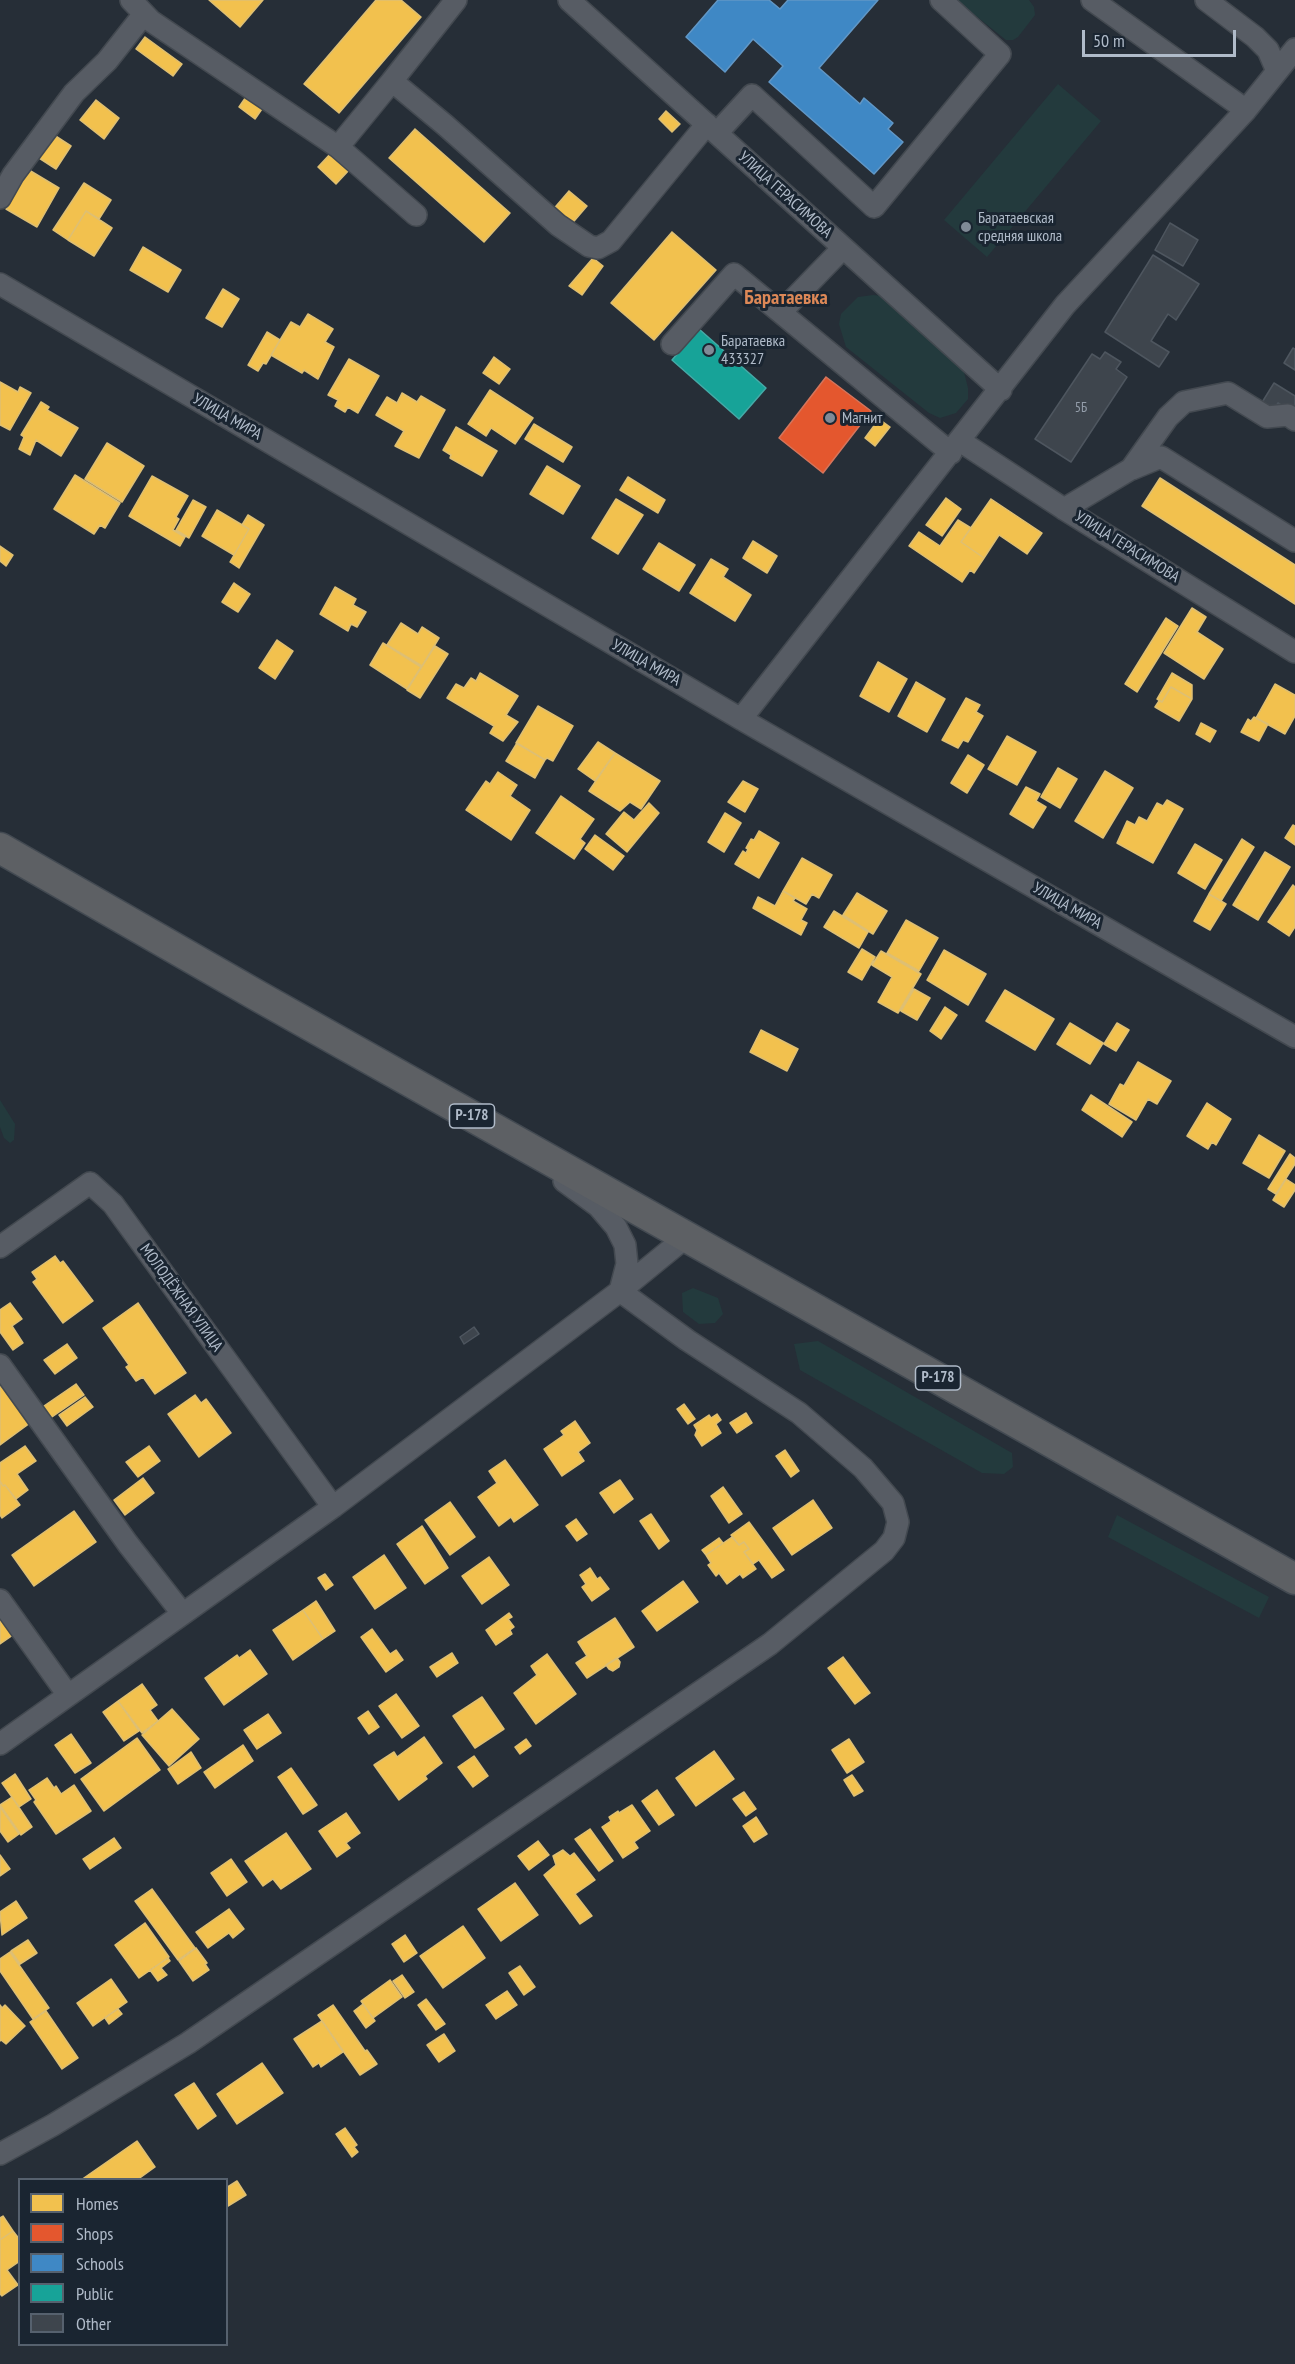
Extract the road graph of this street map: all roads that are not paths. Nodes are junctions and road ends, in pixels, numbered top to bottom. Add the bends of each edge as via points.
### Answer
1 (456, 0) edge
2 (569, 0) edge
3 (940, 0) edge
4 (1092, 0) edge
5 (1206, 0) edge
6 (137, 7) edge
7 (1295, 49) edge
8 (1277, 71) junction
9 (392, 81) junction
10 (1246, 110) junction
11 (712, 128) junction
12 (338, 147) junction
13 (0, 198) edge
14 (416, 215) dead end
15 (843, 248) junction
16 (0, 284) edge
17 (781, 312) junction
18 (672, 344) dead end
19 (1000, 390) junction
20 (1295, 420) edge
21 (956, 447) junction
22 (1131, 469) junction
23 (1064, 509) junction
24 (1295, 541) edge
25 (1295, 652) edge
26 (741, 720) junction
27 (0, 848) edge
28 (1295, 1037) edge
29 (481, 1121) junction
30 (686, 1237) junction
31 (0, 1247) edge
32 (620, 1291) junction
33 (0, 1365) edge
34 (333, 1507) junction
35 (1295, 1579) edge
36 (0, 1600) edge
37 (182, 1613) junction
38 (68, 1695) junction
39 (0, 1744) edge
40 (0, 2154) edge

1 - 9 street
2 - 11 street, УЛИЦА ГЕРАСИМОВА
3 - 11 street via 999,54 874,207 752,95
4 - 10 street
5 - 8 street via 1268,50
6 - 12 street
6 - 13 street via 107,61 74,93
7 - 8 street
8 - 10 street
9 - 11 street via 558,225 598,248 611,241
9 - 12 street
10 - 19 street via 1065,305
11 - 15 street, УЛИЦА ГЕРАСИМОВА
12 - 14 street
15 - 17 street
15 - 19 street, УЛИЦА ГЕРАСИМОВА
16 - 26 street, УЛИЦА МИРА
17 - 18 street, УЛИЦА ГЕРАСИМОВА via 734,274
17 - 21 street, УЛИЦА ГЕРАСИМОВА
19 - 21 street
20 - 22 street via 1288,415 1268,417 1228,393 1184,402 1168,417
21 - 23 street, УЛИЦА ГЕРАСИМОВА
21 - 26 street
22 - 23 street
22 - 24 street via 1161,457
23 - 25 street, УЛИЦА ГЕРАСИМОВА
26 - 28 street, УЛИЦА МИРА
27 - 29 highway, Р-178
29 - 30 highway, Р-178
29 - 32 street via 598,1206 616,1227 625,1245 627,1264
30 - 32 street
30 - 35 highway, Р-178
31 - 34 street, МОЛОДЁЖНАЯ УЛИЦА via 90,1183 113,1204
32 - 34 street
32 - 40 street via 799,1413 863,1468 893,1503 898,1522 894,1538 884,1551 770,1644 188,2043
33 - 37 street
34 - 37 street
36 - 38 street
37 - 38 street
38 - 39 street

